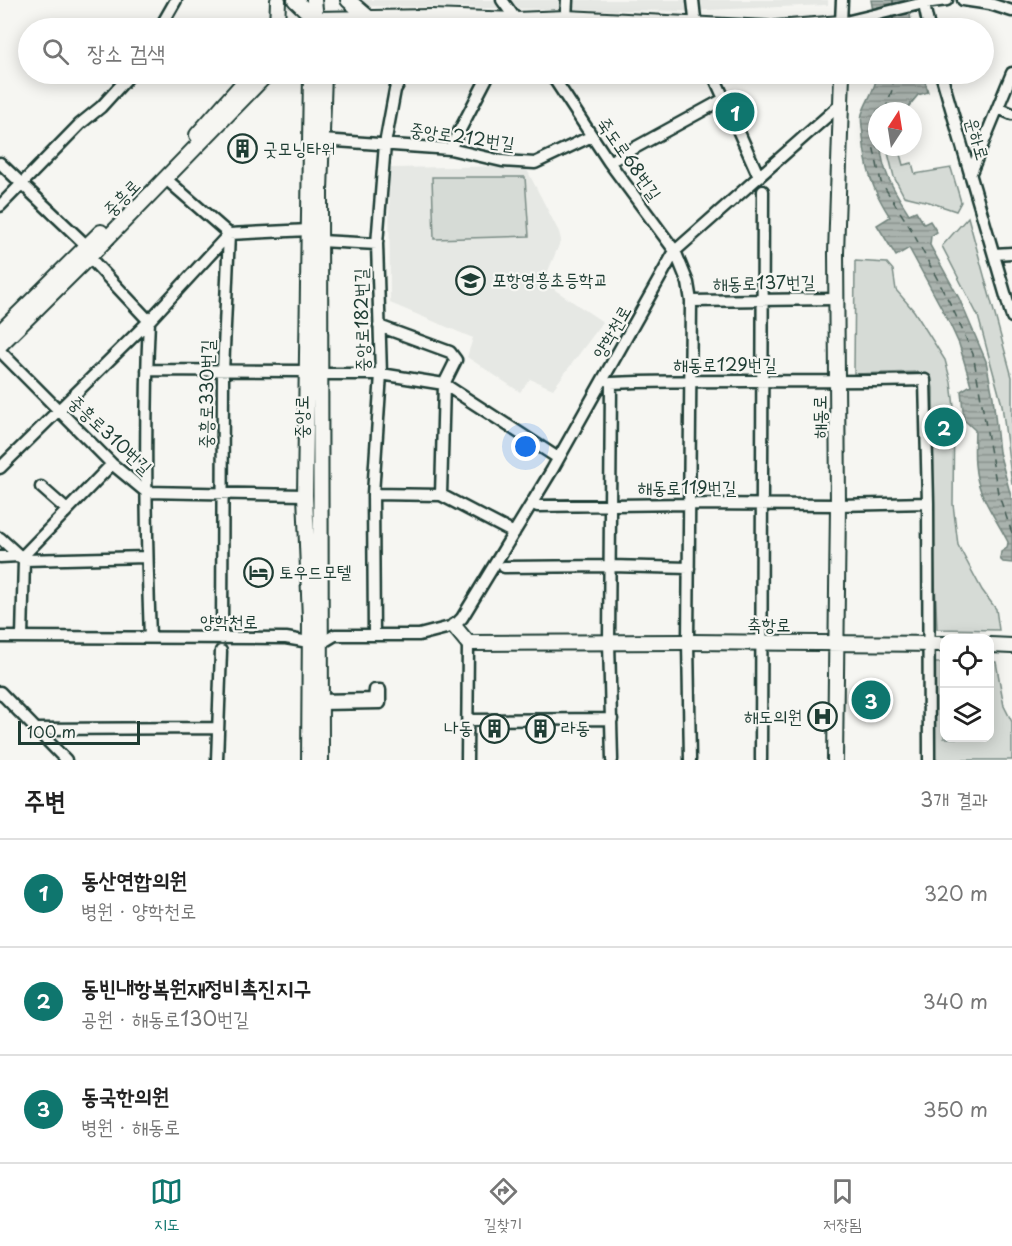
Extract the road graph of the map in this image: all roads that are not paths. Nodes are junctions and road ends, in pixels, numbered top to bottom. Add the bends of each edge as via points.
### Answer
1 (176, 0) edge
2 (278, 0) edge
3 (295, 0) edge
4 (303, 0) edge
5 (316, 0) edge
6 (348, 0) edge
7 (502, 0) edge
8 (567, 0) edge
9 (693, 0) edge
10 (842, 0) edge
11 (947, 0) edge
12 (963, 0) edge
13 (924, 2) edge
14 (1012, 10) edge
15 (166, 18) edge
16 (278, 18) edge
17 (308, 18) edge
18 (311, 18) edge
19 (315, 18) edge
20 (369, 18) edge
21 (512, 18) edge
22 (566, 18) edge
23 (694, 18) edge
24 (841, 18) edge
25 (860, 18) edge
26 (927, 18) edge
27 (1012, 73) edge
28 (123, 84) edge
29 (242, 84) edge
30 (257, 84) edge
31 (314, 84) edge
32 (315, 84) edge
33 (398, 84) edge
34 (484, 84) edge
35 (558, 84) edge
36 (717, 84) edge
37 (842, 84) edge
38 (944, 84) edge
39 (724, 99) junction
40 (842, 104) junction
41 (998, 108) junction
42 (1012, 114) edge
43 (592, 136) junction
44 (322, 140) junction
45 (385, 144) junction
46 (450, 149) junction
47 (609, 162) junction
48 (0, 163) edge
49 (970, 176) junction
50 (759, 177) junction
51 (166, 179) junction
52 (21, 184) junction
53 (763, 191) dead end
54 (0, 206) edge
55 (309, 230) junction
56 (229, 234) junction
57 (320, 241) junction
58 (377, 244) junction
59 (675, 251) junction
60 (88, 252) junction
61 (1012, 253) edge
62 (994, 254) junction
63 (764, 299) junction
64 (836, 299) junction
65 (691, 301) junction
66 (1012, 317) edge
67 (149, 321) junction
68 (379, 326) junction
69 (0, 332) edge
70 (0, 345) edge
71 (0, 351) edge
72 (147, 370) junction
73 (224, 372) junction
74 (313, 373) junction
75 (381, 374) junction
76 (691, 380) junction
77 (837, 381) junction
78 (763, 382) junction
79 (612, 383) joint
80 (444, 384) junction
81 (59, 410) junction
82 (558, 458) junction
83 (112, 464) junction
84 (0, 468) edge
85 (41, 487) dead end
86 (146, 492) junction
87 (222, 494) junction
88 (373, 494) junction
89 (305, 495) junction
90 (441, 495) junction
91 (928, 503) junction
92 (689, 504) junction
93 (609, 505) junction
94 (762, 505) junction
95 (537, 506) dead end
96 (838, 506) junction
97 (67, 510) junction
98 (514, 533) junction
99 (0, 538) edge
100 (0, 557) edge
101 (147, 557) junction
102 (21, 558) junction
103 (611, 566) junction
104 (504, 567) dead end
105 (689, 568) junction
106 (458, 622) junction
107 (374, 635) junction
108 (0, 637) edge
109 (22, 637) junction
110 (150, 637) junction
111 (609, 642) junction
112 (688, 642) junction
113 (468, 643) junction
114 (835, 643) junction
115 (928, 643) junction
116 (315, 644) junction
117 (760, 644) junction
118 (940, 644) edge
119 (221, 645) junction
120 (994, 645) edge
121 (1012, 646) edge
122 (0, 692) edge
123 (317, 702) junction
124 (612, 719) junction
125 (468, 720) junction
126 (218, 728) junction
127 (35, 729) junction
128 (66, 760) edge
129 (217, 760) edge
130 (309, 760) edge
131 (321, 760) edge
132 (467, 760) edge
133 (612, 760) edge
134 (690, 760) edge
135 (761, 760) edge
136 (835, 760) edge
137 (929, 760) edge

1 - 15 street
2 - 16 main road
3 - 17 main road
4 - 18 main road
5 - 19 main road
6 - 20 main road
7 - 21 street
8 - 22 street
9 - 23 street
10 - 24 street
11 - 13 street
12 - 14 street
13 - 25 street
13 - 26 street
27 - 41 street
28 - 52 street
29 - 60 main road, 중흥로
30 - 51 main road, 중흥로
31 - 55 main road, 중앙로
32 - 44 main road, 중앙로
33 - 45 street, 중앙로182번길
34 - 46 street
35 - 43 street, 죽도로68번길
36 - 39 street
37 - 40 main road, 해동로
38 - 49 street, 운하로
39 - 47 street
39 - 50 street
40 - 50 street, 양학천로
40 - 64 main road, 해동로
41 - 42 street
41 - 49 street
43 - 46 street, 중앙로212번길 via 535,163 502,162
43 - 47 street, 죽도로68번길
44 - 45 street, 중앙로212번길
44 - 57 main road, 중앙로
45 - 46 street, 중앙로212번길
45 - 58 street, 중앙로182번길
47 - 59 street, 죽도로68번길
48 - 52 street
49 - 62 street, 운하로
50 - 59 street, 양학천로
51 - 56 street
51 - 60 main road, 중흥로
52 - 54 street
52 - 60 street
53 - 63 street
55 - 56 street
55 - 74 main road, 중앙로
56 - 67 street
56 - 73 street, 중흥로330번길
57 - 58 street
57 - 74 main road, 중앙로
58 - 68 street, 중앙로182번길
59 - 65 street, 죽도로68번길
59 - 82 street, 양학천로
60 - 67 street
60 - 69 main road, 중흥로
60 - 70 main road, 중흥로
61 - 62 street
62 - 66 street, 운하로
63 - 64 street, 해동로137번길
63 - 65 street, 해동로137번길
63 - 78 street
64 - 77 main road, 해동로
65 - 76 street, 죽도로68번길
67 - 72 street
67 - 81 street
68 - 75 street, 중앙로182번길
68 - 80 street via 450,352 456,360
71 - 81 street, 중흥로310번길
72 - 73 street, 중앙로
72 - 86 street
73 - 74 street, 중앙로
73 - 87 street, 중흥로330번길
74 - 75 street
74 - 89 main road, 중앙로
74 - 116 main road, 중앙로
75 - 80 street
75 - 88 street, 중앙로182번길
76 - 78 street, 해동로129번길
76 - 79 street, 해동로129번길
76 - 92 street, 죽도로68번길
77 - 78 street, 해동로129번길
77 - 91 street, 해동로129번길 via 925,380
77 - 96 main road, 해동로
78 - 94 street
79 - 93 street, 양학천로
80 - 82 street
80 - 90 street
81 - 83 street, 중흥로310번길
81 - 84 street
82 - 98 street, 양학천로
83 - 86 street, 중흥로310번길
83 - 97 street
85 - 97 street
86 - 87 street
86 - 101 street, 중흥로310번길
87 - 89 street
87 - 119 street, 중흥로330번길
88 - 90 street
88 - 107 street, 중앙로182번길
89 - 116 main road, 중앙로
90 - 98 street
91 - 96 street, 해동로119번길
91 - 115 street
92 - 93 street, 해동로119번길
92 - 94 street, 해동로119번길
92 - 105 street, 죽도로68번길
93 - 95 street, 해동로119번길
93 - 103 street
94 - 96 street, 해동로119번길
94 - 117 street
96 - 114 main road, 해동로
97 - 102 street
98 - 106 street, 양학천로
99 - 102 street
100 - 102 street
101 - 102 street
101 - 110 street, 중흥로310번길
102 - 109 street
103 - 104 street
103 - 105 street
103 - 111 street
105 - 112 street, 죽도로68번길
106 - 107 street, 양학천로 via 419,635
106 - 113 main road
107 - 116 street, 양학천로 via 334,635
108 - 109 street, 양학천로
109 - 110 street, 양학천로
110 - 119 street, 양학천로
111 - 112 main road, 축항로
111 - 113 main road, 축항로
111 - 124 street
112 - 117 main road, 축항로
112 - 134 street, 죽도로68번길
113 - 125 street
114 - 115 main road, 축항로
114 - 117 main road, 축항로
114 - 136 main road, 해동로
115 - 118 main road, 축항로
115 - 137 street
116 - 119 street, 양학천로 via 286,638
116 - 123 main road, 중앙로
117 - 135 street
119 - 126 street, 양학천로
120 - 121 main road
122 - 127 street
123 - 123 street via 380,704 380,690 375,690 374,699
123 - 130 main road, 중앙로
123 - 131 main road, 중앙로
124 - 125 street
124 - 133 street
125 - 132 street
126 - 127 street
126 - 129 street, 양학천로
127 - 128 street

